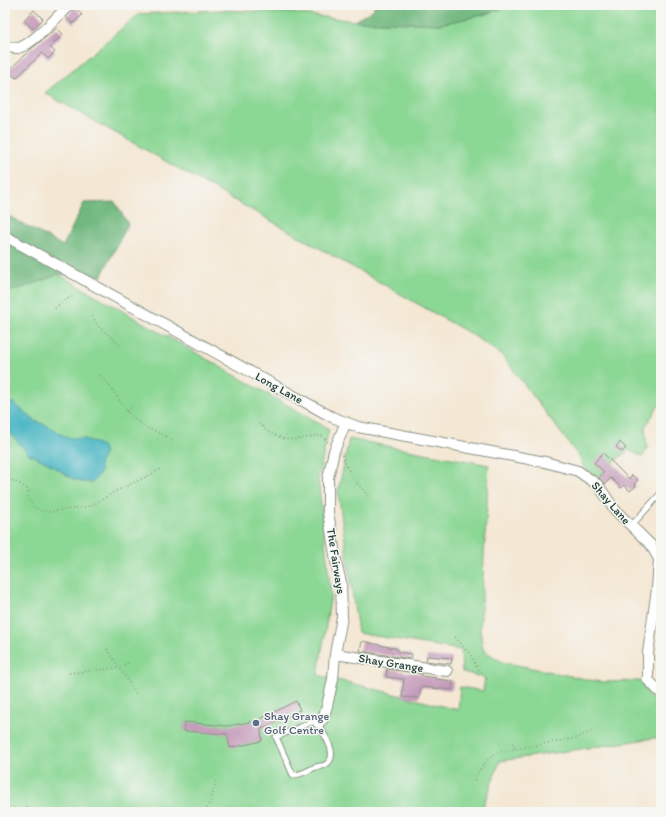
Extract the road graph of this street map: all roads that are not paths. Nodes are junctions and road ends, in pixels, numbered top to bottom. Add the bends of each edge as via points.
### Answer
1 (66, 8) dead end
2 (5, 48) edge
3 (5, 236) edge
4 (346, 422) junction
5 (578, 471) joint
6 (661, 493) edge
7 (631, 526) junction
8 (660, 558) edge
9 (660, 571) edge
10 (657, 616) edge
11 (335, 654) junction
12 (447, 671) dead end
13 (661, 693) edge
14 (318, 723) junction

1 - 2 street via 31,40 18,48
3 - 4 street, Long Lane via 332,417
4 - 5 street, Long Lane via 358,427 545,462
4 - 11 street, The Fairways via 334,451 328,478 328,512 341,582 342,617
5 - 7 street, Shay Lane via 598,484 615,510
6 - 7 lane
7 - 8 street, Shay Lane via 651,545
8 - 9 street, Shay Lane
9 - 10 street, Shay Lane
10 - 13 street, Shay Lane via 648,653 648,680
11 - 12 street, Shay Grange
11 - 14 street, The Fairways via 328,706 323,719
14 - 14 lane via 312,722 276,737 293,775 326,764 331,759 332,753

